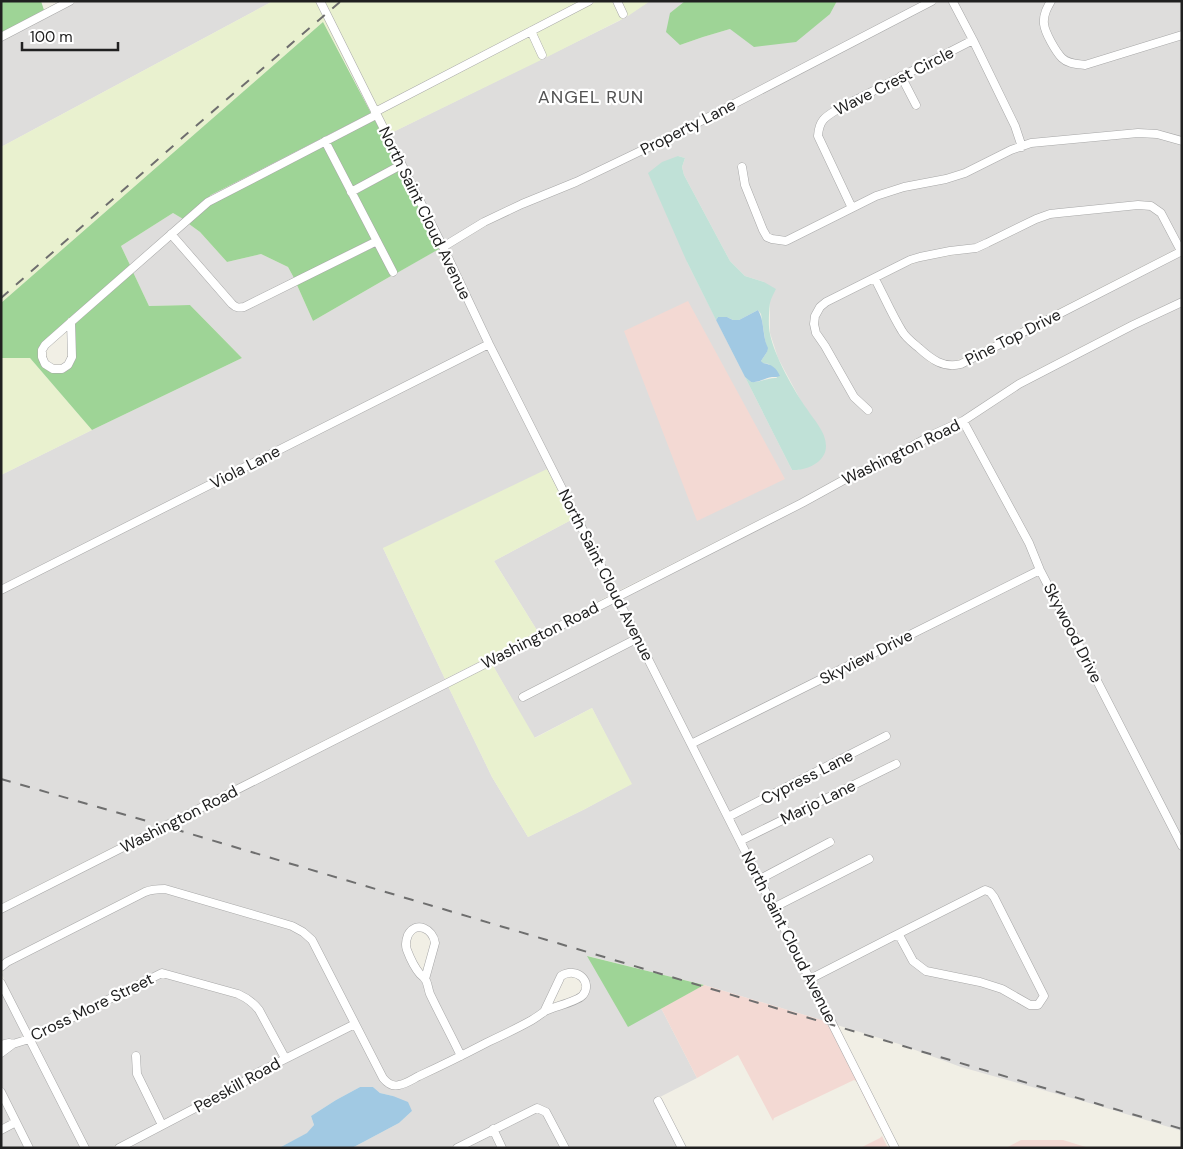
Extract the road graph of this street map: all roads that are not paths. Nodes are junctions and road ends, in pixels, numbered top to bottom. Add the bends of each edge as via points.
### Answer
1 (70, 1) edge
2 (320, 1) edge
3 (588, 1) edge
4 (617, 1) edge
5 (932, 1) edge
6 (1051, 1) edge
7 (953, 2) edge
8 (623, 14) dead end
9 (531, 31) junction
10 (1182, 35) edge
11 (1, 37) edge
12 (973, 40) junction
13 (542, 55) dead end
14 (901, 76) junction
15 (916, 106) dead end
16 (375, 114) junction
17 (325, 141) junction
18 (1182, 142) edge
19 (1022, 146) junction
20 (401, 165) junction
21 (742, 167) dead end
22 (351, 192) junction
23 (852, 208) junction
24 (171, 234) junction
25 (377, 241) junction
26 (443, 248) junction
27 (1181, 251) edge
28 (393, 272) dead end
29 (875, 279) junction
30 (1182, 302) edge
31 (71, 322) junction
32 (490, 344) junction
33 (868, 410) dead end
34 (963, 421) junction
35 (1040, 570) junction
36 (1, 590) edge
37 (617, 596) junction
38 (638, 638) junction
39 (523, 697) dead end
40 (886, 736) dead end
41 (691, 744) junction
42 (896, 764) dead end
43 (728, 817) junction
44 (740, 841) junction
45 (830, 842) dead end
46 (1182, 846) edge
47 (869, 859) dead end
48 (760, 879) junction
49 (773, 908) junction
50 (1, 909) edge
51 (894, 936) junction
52 (1, 967) edge
53 (425, 979) junction
54 (810, 979) junction
55 (1, 983) edge
56 (544, 1012) junction
57 (355, 1024) junction
58 (29, 1039) junction
59 (13, 1044) junction
60 (1, 1045) edge
61 (1, 1053) edge
62 (136, 1056) dead end
63 (461, 1056) junction
64 (285, 1058) junction
65 (1, 1092) edge
66 (658, 1101) dead end
67 (16, 1122) junction
68 (162, 1126) junction
69 (1, 1130) edge
70 (493, 1130) junction
71 (29, 1148) edge
72 (85, 1148) edge
73 (119, 1148) edge
74 (457, 1148) edge
75 (502, 1148) edge
76 (565, 1148) edge
77 (682, 1148) edge
78 (895, 1148) edge

1 - 11 street
2 - 16 street, North Saint Cloud Avenue
3 - 9 street
4 - 8 street
5 - 26 street, Property Lane via 667,138 484,222
6 - 10 street via 1045,12 1044,24 1050,40 1063,59 1075,64 1085,65
7 - 12 street
9 - 13 street
9 - 16 street
12 - 14 street, Wave Crest Circle
12 - 19 street
14 - 15 street
14 - 23 street, Wave Crest Circle via 838,108 825,117 818,128 818,136
16 - 17 street
16 - 20 street, North Saint Cloud Avenue
17 - 22 street
17 - 24 street via 213,198
18 - 19 street via 1157,134 1138,133
19 - 23 street via 965,173 887,192
20 - 22 street
20 - 26 street, North Saint Cloud Avenue
21 - 23 street via 745,185 762,230 772,239 786,241
22 - 25 street
24 - 25 street via 232,304 240,308
24 - 31 street
25 - 28 street
26 - 32 street, North Saint Cloud Avenue
27 - 29 street via 1161,213 1151,206 1138,205 1050,214 987,244 920,257
27 - 29 street, Pine Top Drive via 955,366 932,360 903,333
29 - 33 street via 826,302 817,311 814,324 816,333 854,397
30 - 34 street, Washington Road via 1019,384
31 - 31 street via 42,350 46,364 53,369 68,365 72,356
32 - 36 street, Viola Lane
32 - 37 street, North Saint Cloud Avenue
34 - 35 street, Skywood Drive via 1029,543
34 - 37 street, Washington Road
35 - 41 street, Skyview Drive
35 - 46 street, Skywood Drive
37 - 38 street, North Saint Cloud Avenue
37 - 50 street, Washington Road
38 - 39 street
38 - 41 street, North Saint Cloud Avenue
40 - 43 street, Cypress Lane
41 - 43 street, North Saint Cloud Avenue
42 - 44 street, Marjo Lane
43 - 44 street, North Saint Cloud Avenue
44 - 48 street, North Saint Cloud Avenue
45 - 48 street
47 - 49 street
48 - 49 street, North Saint Cloud Avenue
49 - 54 street, North Saint Cloud Avenue
51 - 51 street via 900,937 913,961 926,971 995,986 1030,1004 1038,1004 1044,996 990,892 985,890
51 - 54 street
52 - 57 street via 145,892 165,889 292,926 307,935
53 - 53 street via 435,943 428,930 416,928 410,933 406,946
53 - 63 street
54 - 78 street, North Saint Cloud Avenue
55 - 58 street
56 - 56 street via 580,998 585,990 582,978 572,972 561,976
56 - 63 street
57 - 63 street via 383,1078 394,1086
57 - 64 street, Peeskill Road
58 - 59 street, Cross More Street
58 - 64 street, Cross More Street via 162,973 247,998 259,1010
58 - 72 street
59 - 60 street, Cross More Street
59 - 61 street, Cross More Street
62 - 68 street via 137,1074
64 - 68 street, Peeskill Road
65 - 67 street
66 - 77 street
67 - 69 street
67 - 71 street
68 - 73 street, Peeskill Road
70 - 74 street
70 - 75 street
70 - 76 street via 534,1109 541,1109 546,1112

